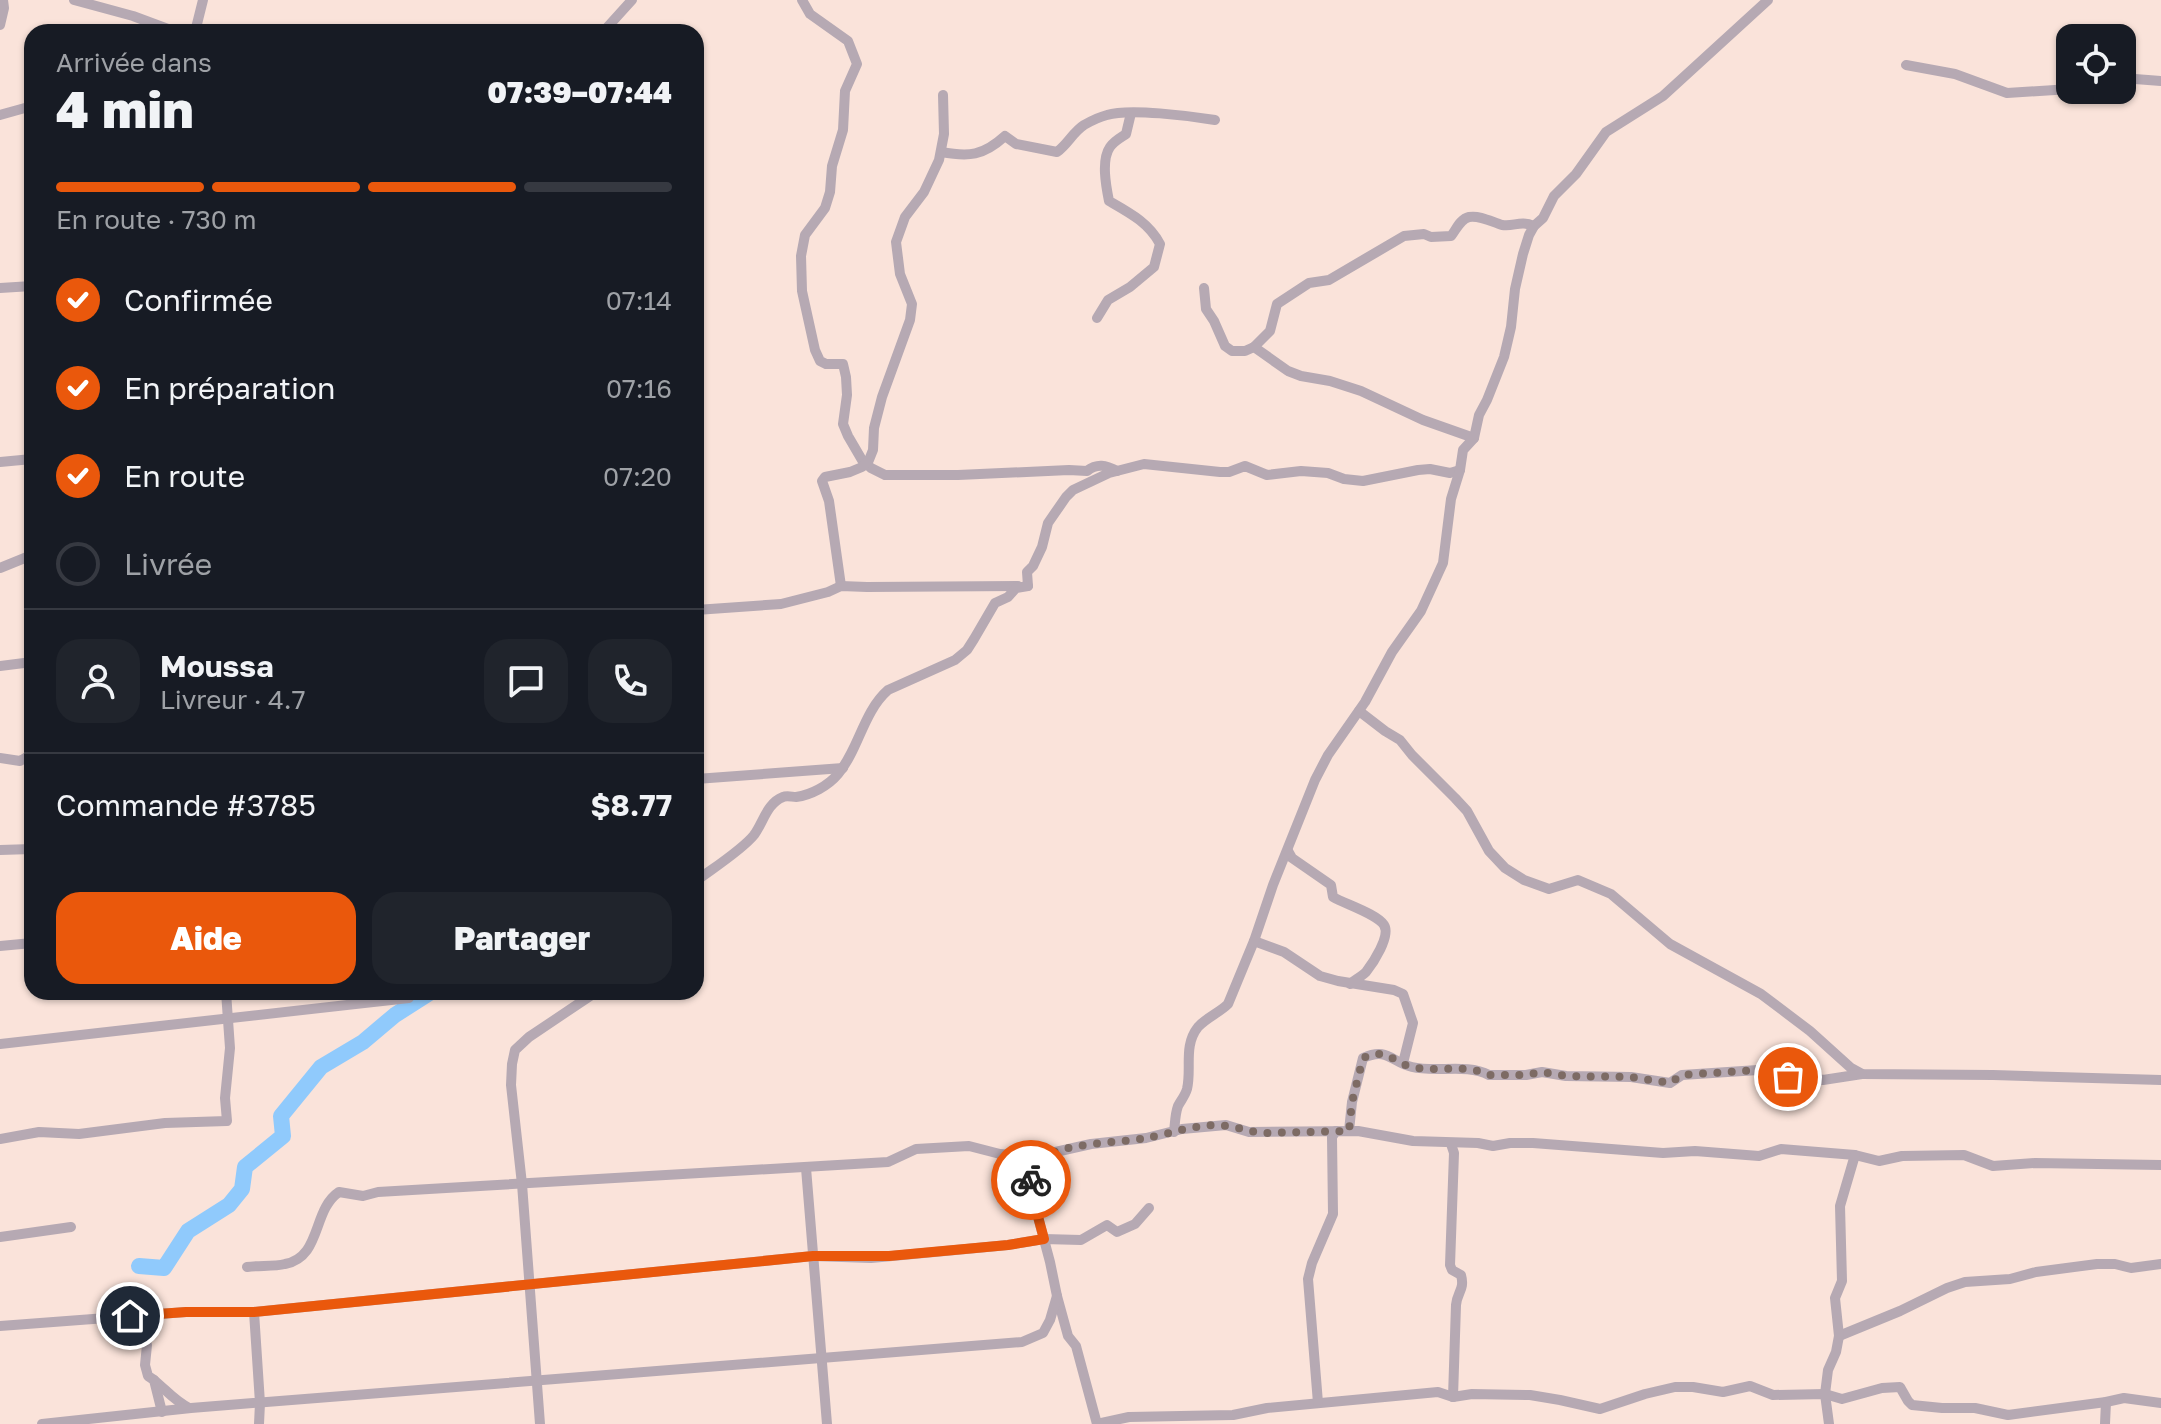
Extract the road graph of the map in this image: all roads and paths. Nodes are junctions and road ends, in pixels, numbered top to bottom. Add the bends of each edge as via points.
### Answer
1 (3, 0) edge
2 (74, 0) edge
3 (203, 0) edge
4 (632, 0) edge
5 (802, 0) edge
6 (1768, 0) edge
7 (154, 24) edge
8 (197, 24) edge
9 (610, 24) edge
10 (0, 25) edge
11 (1906, 65) dead end
12 (2136, 79) edge
13 (2161, 81) edge
14 (2056, 90) edge
15 (943, 95) dead end
16 (24, 108) edge
17 (1131, 113) junction
18 (0, 115) edge
19 (1215, 120) dead end
20 (941, 152) junction
21 (1534, 226) junction
22 (24, 286) edge
23 (0, 288) edge
24 (1204, 288) dead end
25 (1097, 318) dead end
26 (1254, 347) junction
27 (1474, 438) junction
28 (24, 460) edge
29 (0, 462) edge
30 (866, 463) junction
31 (1460, 470) junction
32 (1117, 471) junction
33 (24, 558) edge
34 (0, 568) edge
35 (841, 586) junction
36 (1028, 586) junction
37 (704, 609) edge
38 (24, 663) edge
39 (0, 666) edge
40 (1359, 711) junction
41 (0, 758) edge
42 (24, 759) edge
43 (843, 768) junction
44 (704, 778) edge
45 (24, 849) edge
46 (0, 850) edge
47 (1288, 851) junction
48 (704, 875) edge
49 (1254, 941) junction
50 (24, 944) edge
51 (0, 946) edge
52 (1350, 984) junction
53 (227, 1000) edge
54 (391, 1000) edge
55 (584, 1000) edge
56 (229, 1018) junction
57 (0, 1044) edge
58 (1403, 1063) junction
59 (1862, 1074) junction
60 (2161, 1080) edge
61 (1336, 1131) junction
62 (1349, 1131) junction
63 (1174, 1132) junction
64 (0, 1139) edge
65 (1451, 1144) junction
66 (1855, 1155) junction
67 (1031, 1163) junction
68 (2161, 1165) edge
69 (806, 1168) junction
70 (522, 1184) junction
71 (1149, 1208) dead end
72 (71, 1227) dead end
73 (0, 1237) edge
74 (1044, 1239) junction
75 (813, 1256) junction
76 (2161, 1264) edge
77 (247, 1267) dead end
78 (529, 1286) junction
79 (1057, 1296) junction
80 (254, 1312) junction
81 (130, 1316) junction
82 (0, 1326) edge
83 (1839, 1336) junction
84 (822, 1356) junction
85 (154, 1380) junction
86 (537, 1380) junction
87 (1825, 1394) junction
88 (1453, 1397) junction
89 (2106, 1402) junction
90 (260, 1403) junction
91 (1318, 1403) junction
92 (2161, 1403) edge
93 (191, 1408) junction
94 (162, 1412) junction
95 (42, 1424) edge
96 (259, 1424) edge
97 (540, 1424) edge
98 (827, 1424) edge
99 (1829, 1424) edge
100 (2105, 1424) edge

1 - 10 street
2 - 7 street
3 - 8 street
4 - 9 street
5 - 30 street via 810,14 848,41 857,64 845,91 830,192 805,235 801,256 802,291 815,350 820,361 843,364 843,424
6 - 21 street via 1663,96 1606,132
11 - 14 street via 1955,74 2007,93
12 - 13 street
15 - 20 street
16 - 18 street
17 - 19 street
17 - 20 street via 1109,113 1087,123 1057,152 1016,144 1005,136 983,152
17 - 25 street via 1126,134 1105,155 1106,189 1109,201 1153,230 1160,244 1154,267 1108,300
20 - 30 street via 896,242 900,274 912,304 910,320 882,397
21 - 26 street via 1469,217 1451,236 1404,236 1339,275 1309,283 1280,301 1270,331
21 - 27 street via 1523,254 1504,357
22 - 23 street
24 - 26 street via 1206,309 1225,346 1232,351
26 - 27 street via 1288,371 1361,391
27 - 31 street via 1463,450
28 - 29 street
30 - 32 street via 885,475 1087,471 1094,465
30 - 35 street via 822,481
31 - 32 street via 1418,470 1363,481 1301,471 1267,475 1245,466 1220,472 1144,464
31 - 40 street via 1443,563 1432,590
32 - 36 street via 1066,497 1027,572
33 - 34 street
35 - 36 street
35 - 37 street via 781,604
36 - 43 street via 995,603 967,650 955,660 881,696
38 - 39 street
40 - 47 street via 1315,780
40 - 59 street via 1400,740 1455,798 1505,868 1541,888 1578,880 1611,894 1670,944 1761,994
41 - 42 street
43 - 44 street
43 - 48 street via 819,789 783,797 767,811 753,836
45 - 46 street
47 - 49 street
47 - 52 street via 1331,885 1333,897 1384,924 1378,953
49 - 52 street via 1284,952 1320,976
49 - 63 street via 1228,1004 1191,1039 1187,1088
50 - 51 street
52 - 58 street via 1403,994 1413,1023
53 - 56 street
54 - 56 street
55 - 70 street via 515,1050 511,1085
56 - 57 street
56 - 64 street via 227,1121
58 - 59 street via 1489,1075 1542,1072 1670,1083 1682,1075 1758,1070 1823,1080
58 - 62 street via 1388,1055 1363,1058
59 - 60 street
61 - 62 street
61 - 63 street via 1263,1133 1226,1125
61 - 91 street via 1333,1214 1308,1279
62 - 65 street
63 - 67 street via 1091,1144 1042,1155
65 - 66 street
65 - 88 street via 1450,1265 1461,1275 1463,1288 1456,1305
66 - 68 street via 1879,1161 1964,1155 1993,1166
66 - 83 street via 1840,1206 1842,1281 1835,1298
67 - 69 street via 1023,1156 969,1146 916,1149 888,1162
67 - 74 street via 1030,1187
69 - 70 street
69 - 75 street
70 - 77 street via 363,1196 339,1192 331,1198 309,1251 288,1264
70 - 78 street
71 - 74 street via 1135,1224 1117,1232 1107,1225 1081,1240
72 - 73 street
74 - 75 street via 889,1256
74 - 79 street
75 - 78 street
75 - 84 street
76 - 83 street via 2097,1264 1965,1282
78 - 80 street
78 - 86 street
79 - 84 street via 1043,1333 1022,1342
79 - 91 street via 1097,1424
80 - 81 street
80 - 90 street
81 - 82 street
81 - 85 street via 147,1345 145,1365
83 - 87 street
84 - 86 street
84 - 98 street
85 - 93 street via 175,1401
85 - 94 street
86 - 90 street
86 - 97 street
87 - 88 street via 1783,1397 1750,1386 1723,1392 1675,1387 1600,1409 1530,1395
87 - 89 street via 1842,1399 1900,1387 1912,1405 2008,1415
87 - 99 street
88 - 91 street via 1438,1392
89 - 92 street via 2124,1398
89 - 100 street
90 - 93 street
90 - 96 street
93 - 94 street
94 - 95 street

